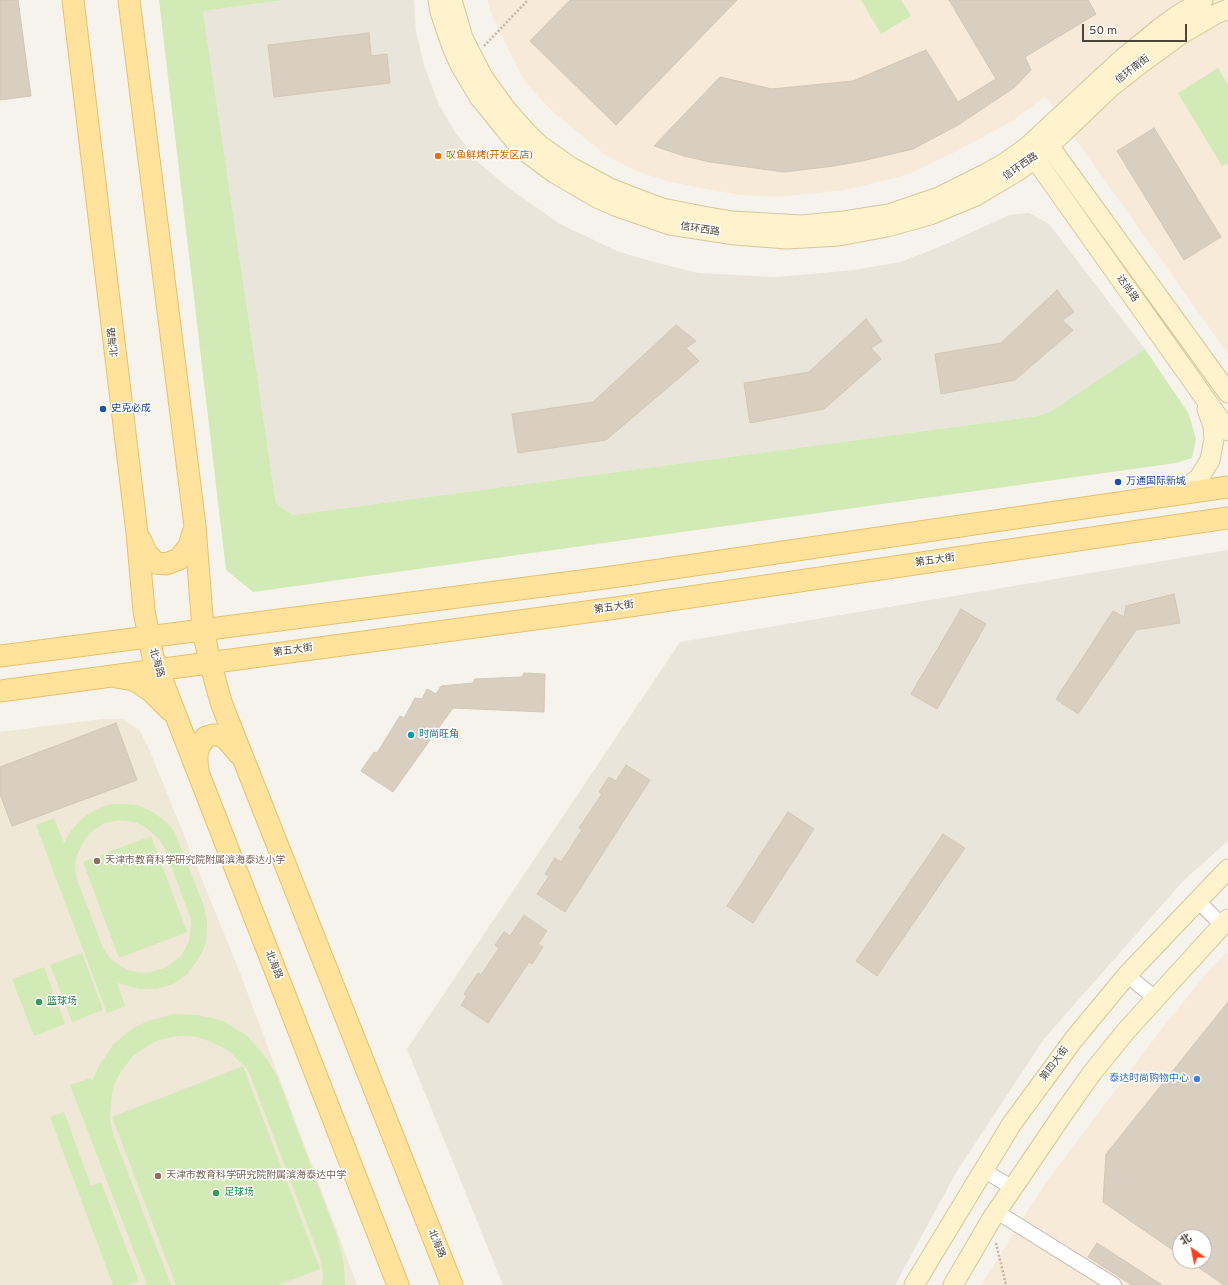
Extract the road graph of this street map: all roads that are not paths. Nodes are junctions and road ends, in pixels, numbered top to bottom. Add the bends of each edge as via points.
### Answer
1 (73, 0) edge
2 (129, 0) edge
3 (438, 0) edge
4 (452, 0) edge
5 (1203, 0) edge
6 (1228, 9) edge
7 (1046, 140) junction
8 (1031, 153) junction
9 (1197, 387) junction
10 (1228, 393) edge
11 (1228, 431) edge
12 (1228, 487) edge
13 (1163, 496) junction
14 (1228, 518) edge
15 (195, 526) junction
16 (137, 533) junction
17 (199, 571) junction
18 (142, 580) junction
19 (182, 632) junction
20 (97, 644) junction
21 (154, 653) junction
22 (196, 655) junction
23 (267, 655) junction
24 (0, 656) edge
25 (100, 676) junction
26 (0, 690) edge
27 (222, 705) junction
28 (177, 721) junction
29 (245, 763) junction
30 (200, 780) junction
31 (1228, 868) edge
32 (1197, 900) junction
33 (1225, 922) edge
34 (1127, 975) junction
35 (1155, 998) junction
36 (983, 1170) junction
37 (1013, 1188) junction
38 (994, 1216) junction
39 (398, 1285) edge
40 (452, 1285) edge
41 (914, 1285) edge
42 (953, 1285) edge
43 (1114, 1285) edge

1 - 16 main road, 北海路
2 - 15 main road
3 - 8 street, 信环西路 via 452,47 467,78 490,112 526,152 554,173 599,199 670,225 735,236 788,239 838,236 887,227 930,215 976,196 1021,169
4 - 8 street, 信环西路 via 472,58 483,77 516,121 541,146 571,167 610,188 662,208 755,223 802,224 844,221 889,214 939,197 1006,162
5 - 7 street, 信环南街 via 1160,28 1122,60
6 - 7 street, 信环南街 via 1180,35
7 - 8 street, 信环西路
7 - 10 street, 达尚路
8 - 9 street, 达尚路
9 - 11 street, 达尚路
9 - 13 street via 1213,426 1214,439 1210,460 1199,478 1190,486
12 - 13 main road
13 - 22 main road via 620,576 261,622 230,633
14 - 23 main road, 第五大街 via 616,608
15 - 16 main road via 189,546 179,559 166,564 156,563 147,554
15 - 17 main road
16 - 18 main road, 北海路
17 - 19 main road via 195,600
17 - 22 main road
18 - 20 main road via 139,607 131,624 122,634
18 - 21 main road, 北海路
19 - 21 main road, 第五大街
19 - 22 main road, 第五大街
20 - 21 main road, 第五大街
20 - 24 main road, 第五大街
21 - 22 main road, 第五大街
21 - 25 main road, 第五大街
21 - 28 main road, 北海路
22 - 23 main road, 第五大街
22 - 27 main road
22 - 28 main road via 177,674 174,689
23 - 27 main road via 246,662 228,674 222,686
25 - 26 main road, 第五大街
25 - 28 main road via 124,678 139,683 153,693
27 - 29 main road, 北海路
28 - 30 main road, 北海路
29 - 30 main road via 220,735 206,737 197,753
29 - 40 main road, 北海路
30 - 39 main road, 北海路
31 - 32 street, 第四大街
32 - 33 street
32 - 34 street, 第四大街
33 - 35 street
34 - 35 street
34 - 36 street, 第四大街 via 1035,1091
35 - 37 street via 1092,1073
36 - 37 street
36 - 41 street, 第四大街
37 - 38 street
38 - 42 street
38 - 43 street

